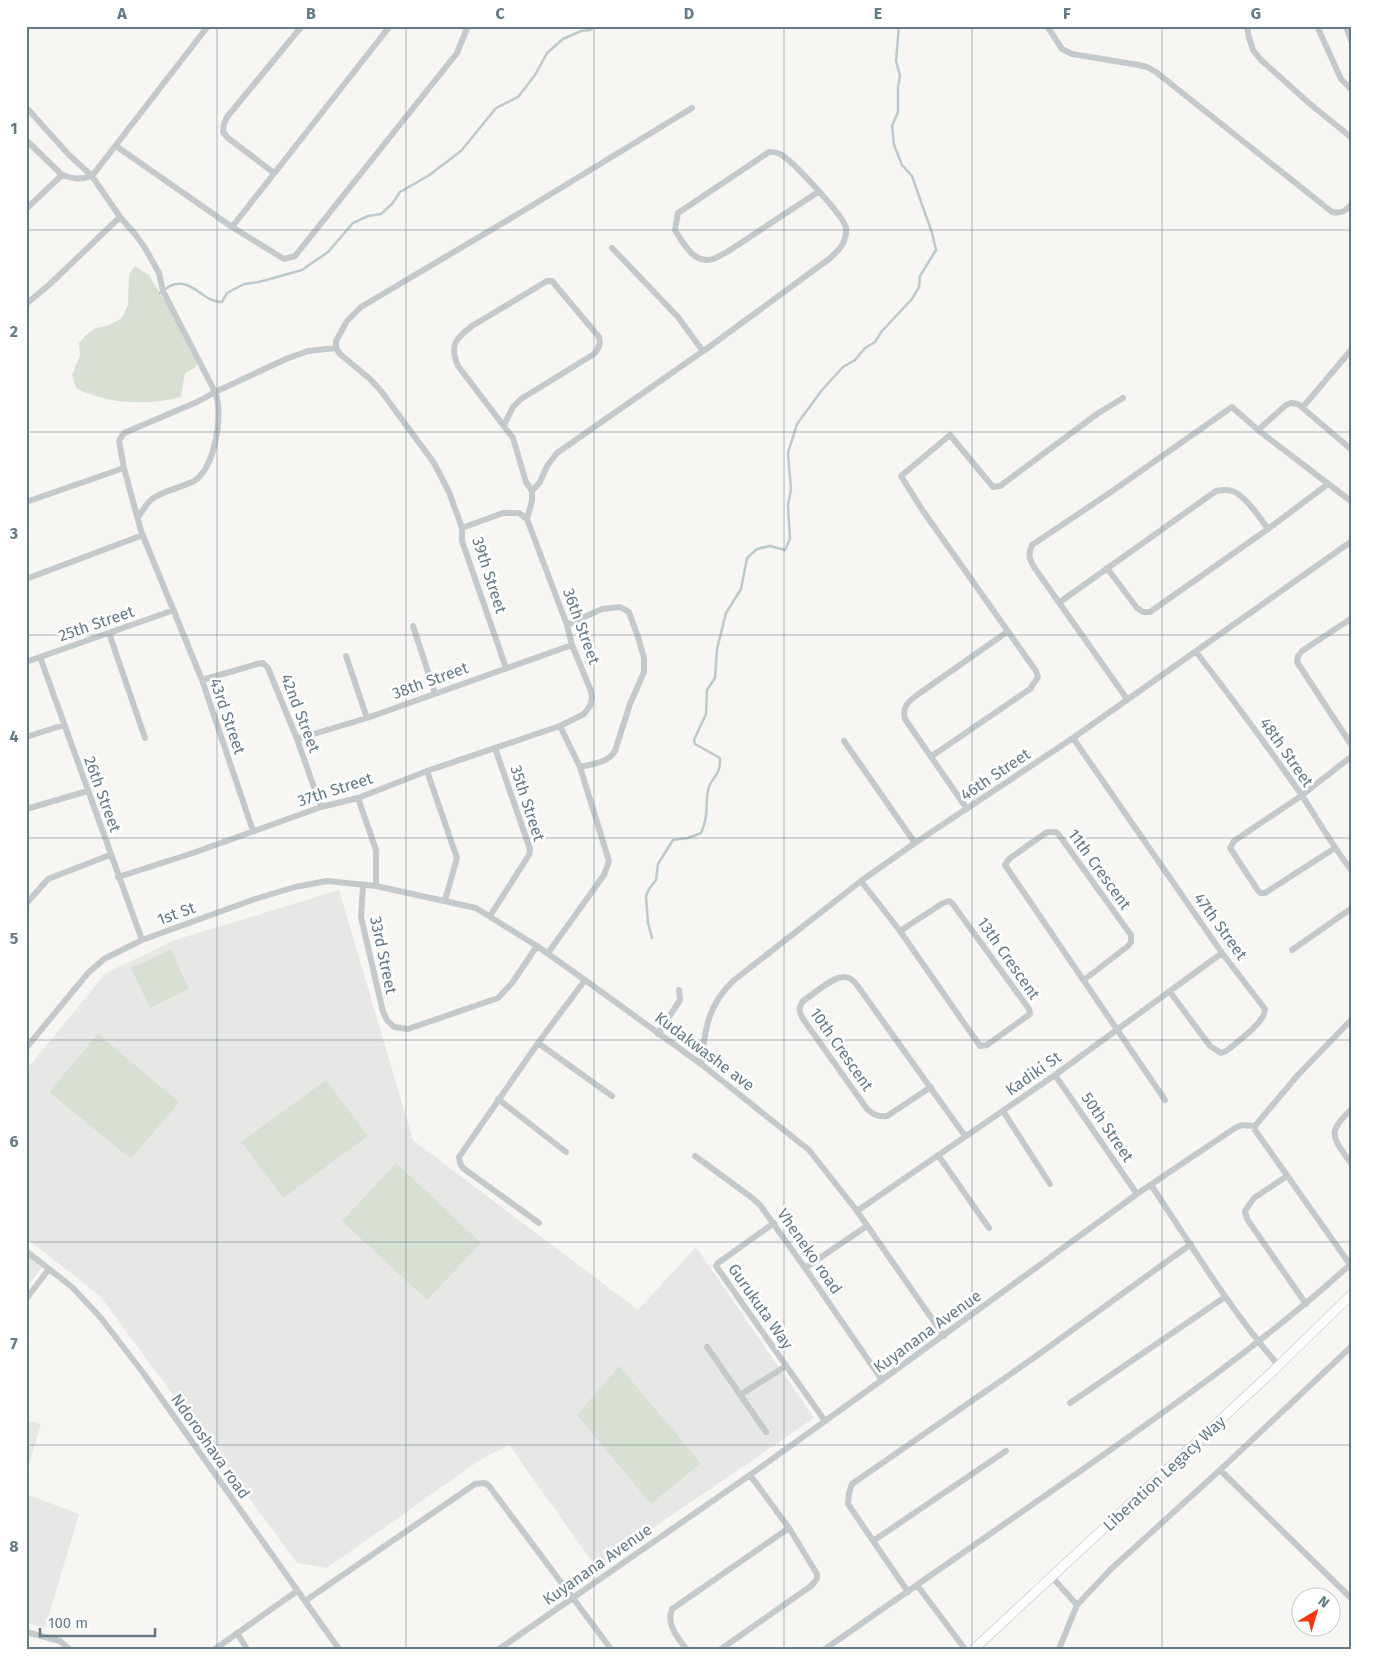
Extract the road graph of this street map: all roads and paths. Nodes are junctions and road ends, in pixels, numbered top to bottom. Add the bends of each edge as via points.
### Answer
1 (208, 26) edge
2 (302, 26) edge
3 (390, 26) edge
4 (468, 26) edge
5 (1047, 26) edge
6 (1247, 26) edge
7 (1317, 26) edge
8 (1346, 26) edge
9 (1352, 43) edge
10 (1352, 90) edge
11 (26, 107) edge
12 (692, 108) dead end
13 (1352, 138) edge
14 (26, 140) edge
15 (116, 146) junction
16 (274, 173) junction
17 (62, 175) junction
18 (92, 176) junction
19 (818, 192) junction
20 (1352, 204) edge
21 (26, 209) edge
22 (120, 217) junction
23 (232, 227) junction
24 (612, 248) dead end
25 (26, 304) edge
26 (336, 348) junction
27 (1352, 349) edge
28 (702, 350) junction
29 (215, 392) junction
30 (1123, 398) dead end
31 (1303, 407) junction
32 (504, 425) junction
33 (1258, 430) junction
34 (1352, 450) edge
35 (124, 468) junction
36 (1328, 484) junction
37 (532, 491) junction
38 (26, 502) edge
39 (1352, 502) edge
40 (138, 518) junction
41 (527, 519) junction
42 (462, 528) junction
43 (1268, 528) junction
44 (143, 535) junction
45 (1352, 541) edge
46 (1107, 568) junction
47 (26, 579) edge
48 (1060, 602) junction
49 (174, 610) junction
50 (1352, 618) edge
51 (567, 625) junction
52 (413, 626) dead end
53 (1008, 632) junction
54 (109, 633) junction
55 (572, 645) junction
56 (1196, 652) junction
57 (346, 656) dead end
58 (40, 657) junction
59 (26, 662) edge
60 (506, 668) junction
61 (202, 680) junction
62 (435, 693) junction
63 (1127, 699) junction
64 (367, 718) junction
65 (64, 725) junction
66 (560, 726) junction
67 (26, 736) edge
68 (145, 738) dead end
69 (1073, 738) junction
70 (297, 739) junction
71 (844, 741) dead end
72 (1352, 746) edge
73 (495, 748) junction
74 (932, 756) junction
75 (1352, 756) edge
76 (580, 767) junction
77 (427, 771) junction
78 (88, 791) junction
79 (1301, 796) junction
80 (358, 798) junction
81 (321, 807) junction
82 (26, 809) edge
83 (967, 809) junction
84 (253, 831) junction
85 (915, 843) junction
86 (1335, 848) junction
87 (110, 855) junction
88 (1352, 871) edge
89 (118, 877) junction
90 (861, 881) junction
91 (364, 885) junction
92 (376, 886) junction
93 (445, 900) junction
94 (26, 904) edge
95 (1352, 908) edge
96 (490, 916) junction
97 (900, 931) junction
98 (142, 940) junction
99 (537, 946) junction
100 (1292, 950) dead end
101 (548, 953) junction
102 (1222, 953) junction
103 (585, 980) junction
104 (1084, 980) junction
105 (679, 990) dead end
106 (1170, 992) junction
107 (1352, 1018) edge
108 (1117, 1030) junction
109 (658, 1034) junction
110 (538, 1043) junction
111 (26, 1048) edge
112 (701, 1064) junction
113 (1056, 1075) junction
114 (931, 1087) junction
115 (612, 1096) dead end
116 (498, 1099) junction
117 (1165, 1100) dead end
118 (1352, 1109) edge
119 (1003, 1111) junction
120 (1255, 1126) junction
121 (965, 1136) junction
122 (566, 1152) dead end
123 (938, 1155) junction
124 (695, 1156) dead end
125 (1352, 1165) edge
126 (1286, 1176) junction
127 (1050, 1184) dead end
128 (1151, 1184) junction
129 (1137, 1194) junction
130 (857, 1211) junction
131 (539, 1223) dead end
132 (774, 1223) junction
133 (867, 1226) junction
134 (989, 1228) dead end
135 (1191, 1244) junction
136 (26, 1251) edge
137 (1351, 1265) edge
138 (806, 1268) junction
139 (49, 1269) junction
140 (1352, 1294) edge
141 (1225, 1297) junction
142 (26, 1299) edge
143 (1306, 1304) junction
144 (944, 1336) junction
145 (1259, 1342) junction
146 (1352, 1346) edge
147 (707, 1347) dead end
148 (786, 1366) junction
149 (1279, 1366) junction
150 (882, 1380) junction
151 (740, 1395) junction
152 (1070, 1403) dead end
153 (825, 1421) junction
154 (766, 1432) dead end
155 (1006, 1450) dead end
156 (1220, 1470) junction
157 (750, 1475) junction
158 (789, 1528) junction
159 (873, 1541) junction
160 (1052, 1577) junction
161 (916, 1585) junction
162 (297, 1592) junction
163 (908, 1592) junction
164 (573, 1598) junction
165 (1352, 1599) edge
166 (305, 1601) junction
167 (1077, 1605) junction
168 (26, 1632) edge
169 (237, 1633) junction
170 (69, 1649) edge
171 (215, 1649) edge
172 (247, 1649) edge
173 (339, 1649) edge
174 (499, 1649) edge
175 (611, 1649) edge
176 (686, 1649) edge
177 (721, 1649) edge
178 (825, 1649) edge
179 (965, 1649) edge
180 (974, 1649) edge
181 (1059, 1649) edge

1 - 15 street
2 - 16 street via 224,124 223,132 228,138
3 - 16 street
4 - 23 street via 457,53 295,256 284,259
5 - 20 street via 1062,49 1072,54 1139,65 1156,72 1332,212 1339,214
6 - 13 street via 1248,38 1260,59
7 - 10 street via 1341,79
8 - 9 street
11 - 18 street
12 - 26 street via 361,308 347,321 336,341
14 - 17 street
15 - 18 street
15 - 23 street
16 - 23 street
17 - 18 street via 74,179
17 - 21 street
18 - 22 street
19 - 19 street via 784,157 769,152 684,208 678,213 675,230 693,254 701,260 712,260
19 - 28 street via 846,226 842,248
22 - 25 street
22 - 29 street via 145,248 159,273 163,291
24 - 28 street via 678,317
26 - 29 street, 43rd Street via 308,351
26 - 42 street via 370,379 434,463
27 - 31 street
28 - 37 street via 557,453
29 - 35 street, 43rd Street via 124,434 119,441
29 - 40 street via 219,415 217,435 204,470 195,480 152,499
30 - 53 street via 1000,486 993,487 950,435 901,476
31 - 33 street via 1291,403 1286,405
31 - 34 street
32 - 32 street via 458,366 453,354 455,342 472,326 552,281 599,337 598,350 521,399
32 - 37 street via 513,438 526,482
33 - 36 street
33 - 48 street via 1232,407 1032,545 1030,560
35 - 38 street
35 - 40 street, 43rd Street
36 - 39 street
36 - 43 street
37 - 41 street
40 - 44 street, 43rd Street
41 - 42 street, 39th Street via 519,513 503,513
41 - 51 street, 36th Street
42 - 60 street, 39th Street via 462,541
43 - 46 street via 1238,495 1232,491 1216,491
43 - 46 street via 1150,612 1137,608
44 - 47 street
44 - 49 street, 43rd Street
45 - 56 street, 46th Street
46 - 48 street
48 - 63 street
49 - 54 street, 25th Street
49 - 61 street, 43rd Street
50 - 72 street via 1302,651 1297,662
51 - 55 street, 36th Street
51 - 76 street via 602,609 620,607 629,612 644,658 644,672 615,751 605,760
52 - 62 street
53 - 74 street via 905,705 905,719
53 - 74 street via 1038,677 1030,689
54 - 58 street, 25th Street
54 - 68 street
55 - 60 street, 38th Street
55 - 66 street, 36th Street via 592,698 584,714
56 - 63 street, 46th Street
56 - 79 street, 48th Street
57 - 64 street
58 - 59 street, 25th Street
58 - 65 street, 26th Street
60 - 62 street, 38th Street
61 - 70 street, 42nd Street via 263,663 268,668
61 - 84 street, 43rd Street
62 - 64 street, 38th Street
63 - 69 street, 46th Street
64 - 70 street, 38th Street
65 - 67 street
65 - 78 street, 26th Street
66 - 73 street, 37th Street
66 - 76 street
69 - 83 street, 46th Street
69 - 102 street, 47th Street
70 - 81 street, 42nd Street
71 - 85 street
73 - 77 street, 37th Street
73 - 96 street, 35th Street via 530,849
74 - 83 street
75 - 79 street
76 - 101 street via 609,861 604,875
77 - 80 street, 37th Street
77 - 93 street via 457,858
78 - 82 street
78 - 87 street, 26th Street
79 - 86 street, 48th Street
79 - 86 street via 1231,844 1230,848 1244,872 1260,893 1265,893
80 - 81 street, 37th Street
80 - 92 street via 376,850
81 - 84 street, 37th Street
83 - 85 street, 46th Street
84 - 89 street, 37th Street
85 - 90 street, 46th Street
86 - 88 street, 48th Street
87 - 89 street, 26th Street
87 - 94 street via 48,879
89 - 98 street, 26th Street
90 - 97 street, 13th Crescent
90 - 112 street, 46th Street via 721,994 705,1031
91 - 92 street, 1st St
91 - 98 street, 1st St via 326,881 295,887
91 - 99 street, 33rd Street via 361,917 383,1012 387,1020 400,1029 498,998
92 - 93 street, Kudakwashe ave
93 - 96 street, Kudakwashe ave via 476,908
95 - 100 street
96 - 99 street, Kudakwashe ave
97 - 97 street, 13th Crescent via 980,1046 987,1045 1030,1014 952,902 943,903
98 - 111 street, 1st St via 96,966
99 - 101 street, Kudakwashe ave
101 - 103 street, Kudakwashe ave
102 - 106 street, Kadiki St
102 - 106 street, 47th Street via 1265,1009 1259,1022 1226,1051 1221,1053 1210,1046
103 - 109 street, Kudakwashe ave
103 - 110 street
104 - 104 street, 11th Crescent via 1005,865 1048,832 1059,835 1131,935 1128,946
104 - 108 street, 11th Crescent
105 - 109 street via 680,1000
106 - 108 street, Kadiki St
107 - 120 street
108 - 113 street, Kadiki St
108 - 117 street, 11th Crescent
109 - 112 street, Kudakwashe ave
110 - 115 street
110 - 116 street
112 - 130 street, Kudakwashe ave via 809,1150
113 - 119 street, Kadiki St
113 - 129 street, 50th Street
114 - 114 street, 10th Crescent via 852,978 838,978 799,1007 803,1018 872,1114 887,1116
114 - 121 street, 10th Crescent
116 - 122 street
116 - 131 street via 459,1157 460,1163
118 - 125 street via 1335,1127 1334,1134
119 - 121 street, Kadiki St
119 - 127 street
120 - 126 street
120 - 128 street, Kuyanana Avenue via 1235,1128
121 - 123 street, Kadiki St
123 - 130 street, Kadiki St
123 - 134 street
124 - 132 street, Vheneko road via 751,1197
126 - 137 street
126 - 143 street via 1254,1198 1245,1211 1247,1219
128 - 129 street, Kuyanana Avenue
128 - 135 street
129 - 144 street, Kuyanana Avenue
130 - 133 street, Kudakwashe ave
132 - 138 street, Vheneko road
132 - 148 street, Gurukuta Way via 716,1266
133 - 138 street
133 - 144 street, Kudakwashe ave
135 - 141 street
135 - 159 street via 852,1484 848,1504
136 - 139 street, Ndoroshava road
137 - 143 street
138 - 150 street, Vheneko road
139 - 142 street
139 - 162 street, Ndoroshava road via 78,1292 144,1374
140 - 149 main road, Liberation Legacy Way
141 - 145 street
141 - 152 street
143 - 145 street
144 - 150 street, Kuyanana Avenue
145 - 149 street
145 - 161 street
146 - 156 street
147 - 151 street
148 - 151 street
148 - 153 street, Gurukuta Way
149 - 160 main road, Liberation Legacy Way
150 - 153 street, Kuyanana Avenue
151 - 154 street
153 - 157 street, Kuyanana Avenue
155 - 159 street
156 - 165 street
156 - 167 street via 1111,1569
157 - 158 street
157 - 164 street, Kuyanana Avenue
158 - 176 street via 672,1609 670,1625
158 - 177 street via 817,1574 815,1582
159 - 163 street
160 - 167 street
160 - 180 main road, Liberation Legacy Way
161 - 163 street
161 - 179 street
162 - 166 street, Ndoroshava road
162 - 169 street
163 - 178 street
164 - 166 street via 489,1486 479,1482
164 - 174 street, Kuyanana Avenue
164 - 175 street
166 - 173 street, Ndoroshava road
167 - 181 street
168 - 170 street via 60,1641
169 - 171 street
169 - 172 street

